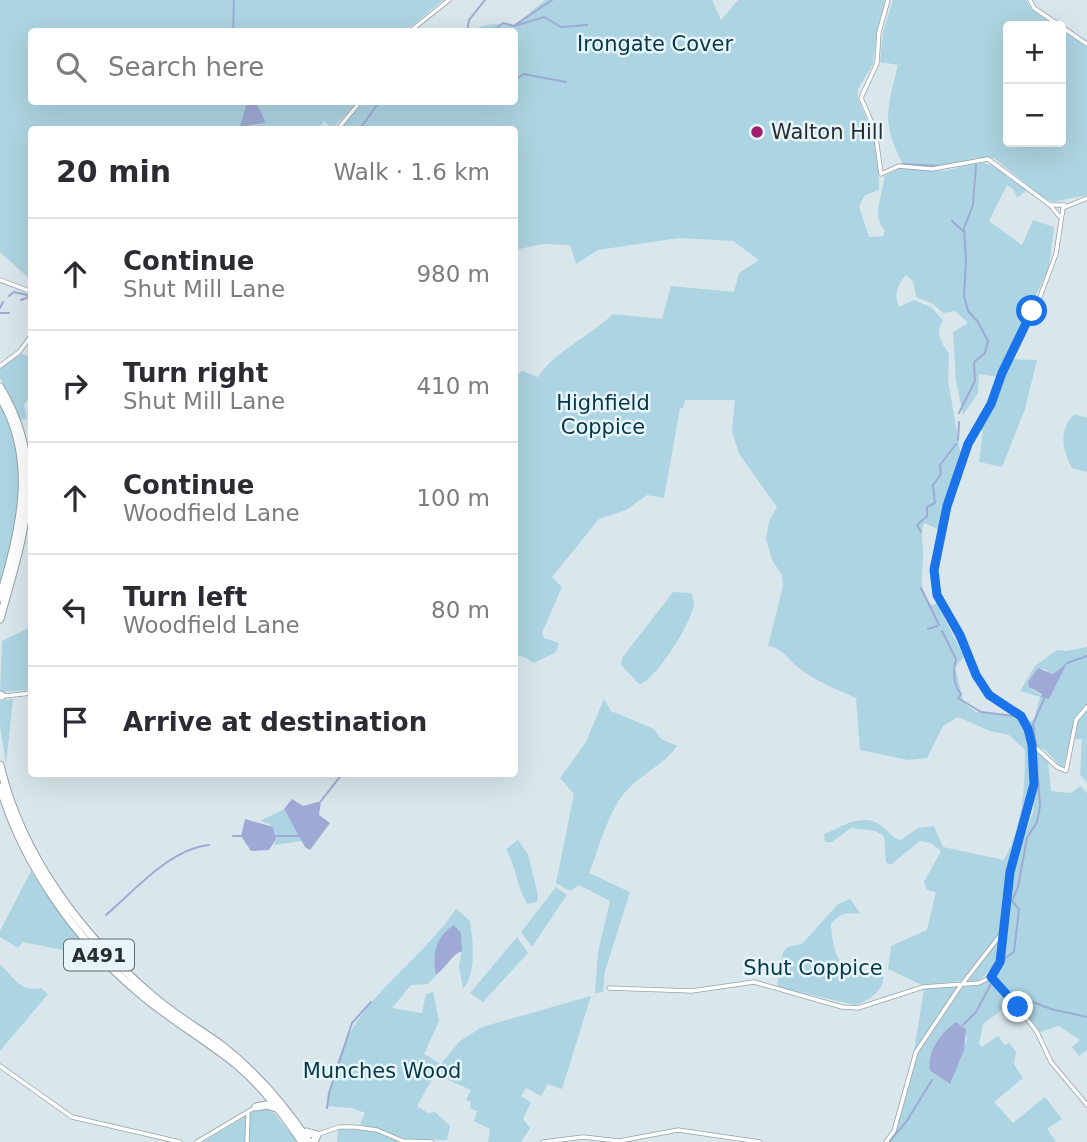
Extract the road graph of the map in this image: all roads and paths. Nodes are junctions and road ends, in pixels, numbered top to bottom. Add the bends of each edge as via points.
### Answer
1 (449, 0) edge
2 (888, 0) edge
3 (1030, 0) edge
4 (414, 28) edge
5 (1087, 44) edge
6 (358, 105) edge
7 (340, 126) edge
8 (1087, 198) edge
9 (1050, 205) junction
10 (1064, 206) junction
11 (1059, 216) junction
12 (0, 280) edge
13 (28, 290) edge
14 (28, 340) edge
15 (0, 366) edge
16 (0, 387) edge
17 (0, 397) edge
18 (28, 484) edge
19 (28, 502) edge
20 (0, 598) edge
21 (0, 619) edge
22 (28, 693) edge
23 (1, 696) edge
24 (1087, 707) edge
25 (1035, 746) junction
26 (0, 765) edge
27 (0, 788) edge
28 (1002, 933) junction
29 (991, 977) junction
30 (963, 983) junction
31 (609, 988) dead end
32 (0, 1066) edge
33 (260, 1087) junction
34 (1087, 1105) edge
35 (256, 1107) junction
36 (279, 1111) junction
37 (248, 1115) junction
38 (314, 1140) edge
39 (180, 1142) edge
40 (197, 1142) edge
41 (247, 1142) edge
42 (302, 1142) edge
43 (432, 1142) edge
44 (542, 1142) edge
45 (760, 1142) edge
46 (886, 1142) edge

1 - 4 street
2 - 9 street via 877,63 861,98 875,130 881,174 899,166 932,169 988,159
3 - 5 street via 1034,8
6 - 7 street
8 - 10 street
9 - 10 street
9 - 11 street
10 - 11 street
11 - 25 street via 1056,254 1040,297 968,444 934,570 937,595 976,675 989,695 1021,716
12 - 13 street
14 - 15 street
16 - 18 highway via 16,416 25,447
17 - 20 highway via 17,437 23,495
19 - 21 highway
22 - 23 street
24 - 25 street via 1077,717 1067,771
25 - 28 street via 1034,784 1010,872
26 - 38 highway, A491 via 35,854 93,938 156,999 245,1065
27 - 33 highway, A491 via 41,876 88,943 139,993
28 - 29 street via 1000,962
28 - 30 street
29 - 30 street
29 - 34 street via 1037,1032 1051,1062
30 - 31 street via 923,987 858,1008 754,982 692,991
30 - 46 street via 916,1052 894,1131
32 - 39 street via 72,1117
33 - 35 highway
33 - 36 highway, A491
35 - 36 highway via 267,1105
35 - 37 street
36 - 42 highway, A491
37 - 40 street
37 - 41 street
38 - 43 street via 339,1127 355,1127 402,1141
44 - 45 street via 626,1140 678,1129

